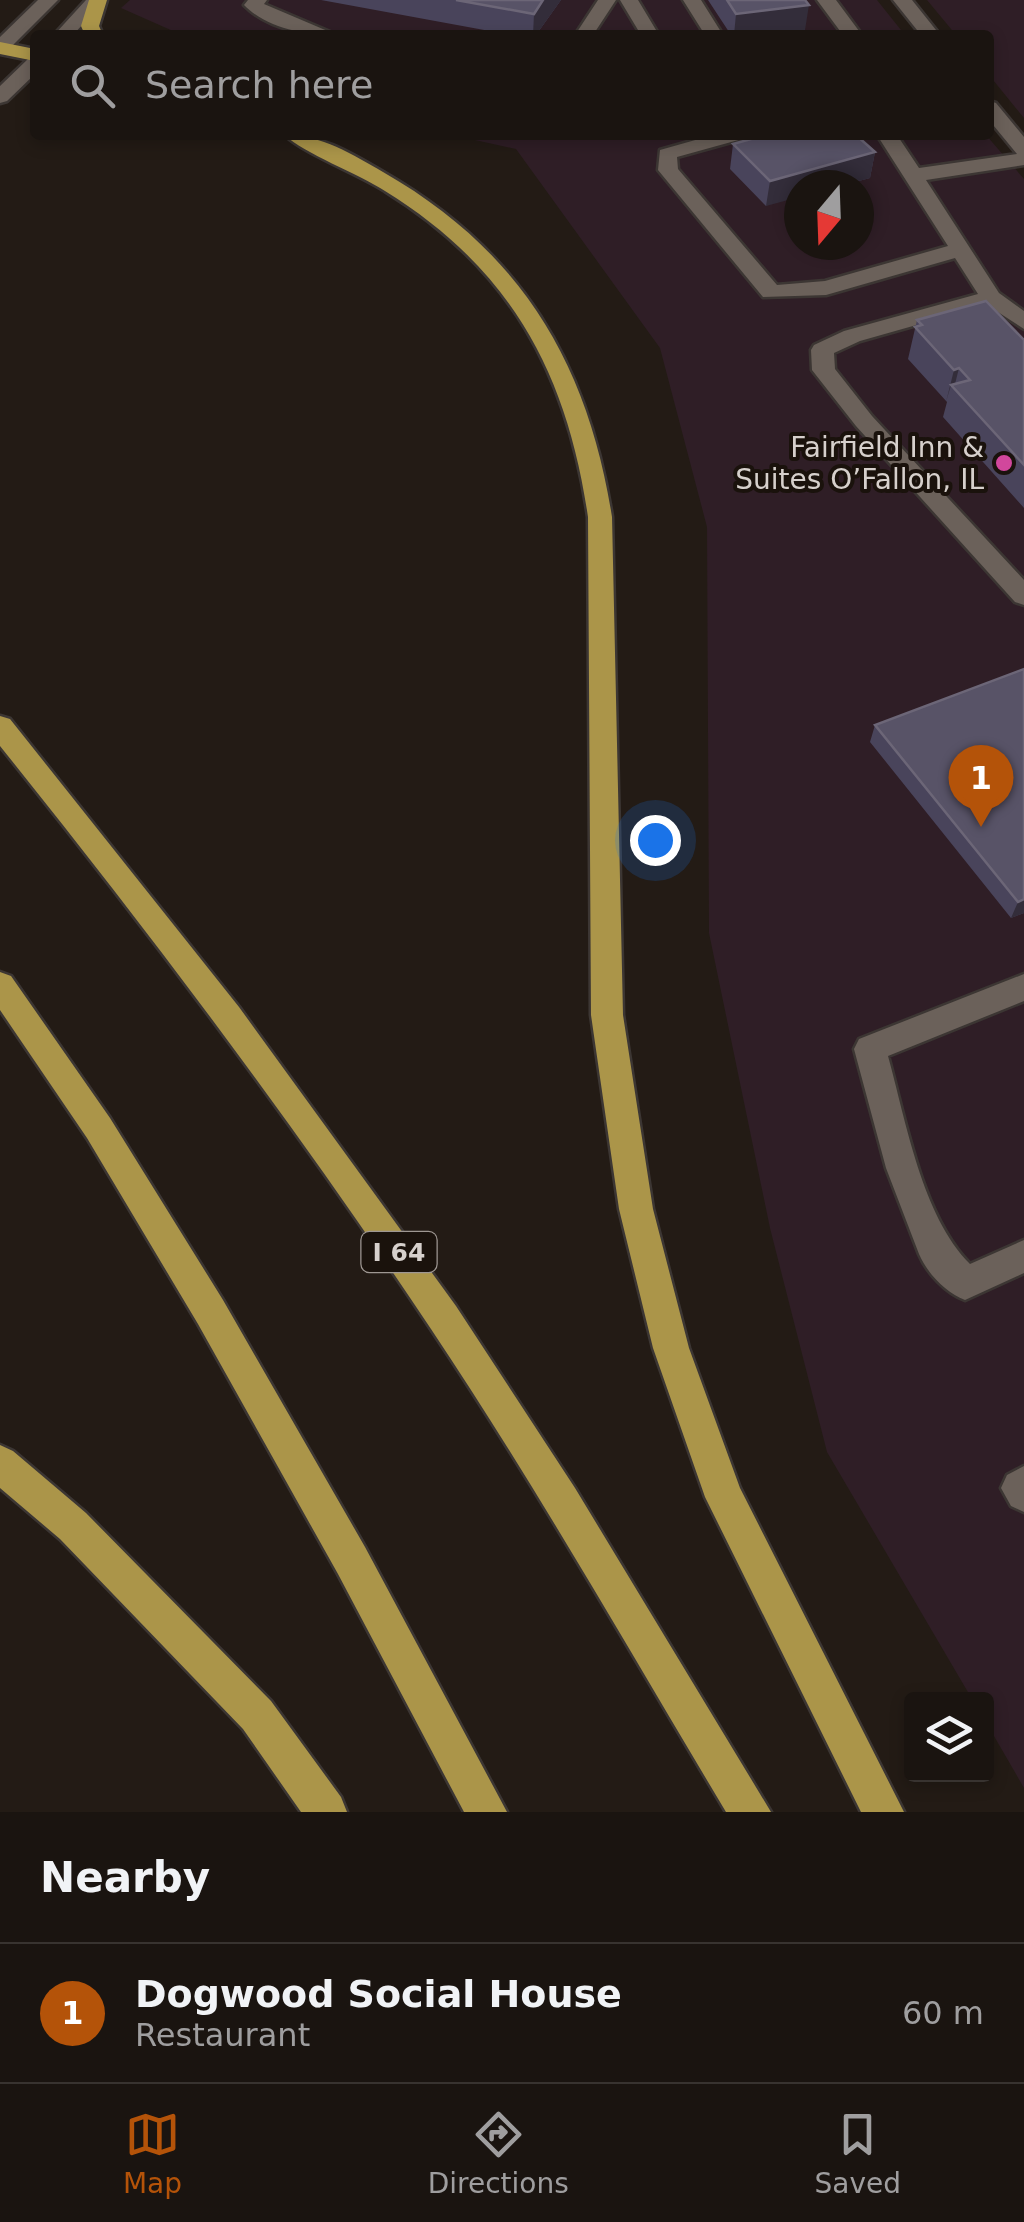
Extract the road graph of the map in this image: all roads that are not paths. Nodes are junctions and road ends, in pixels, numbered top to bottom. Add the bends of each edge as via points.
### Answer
1 (49, 0) edge
2 (97, 0) edge
3 (258, 0) edge
4 (607, 0) edge
5 (628, 0) edge
6 (692, 0) edge
7 (826, 0) edge
8 (902, 0) edge
9 (935, 0) edge
10 (67, 30) edge
11 (92, 30) edge
12 (312, 30) edge
13 (587, 30) edge
14 (647, 30) edge
15 (711, 30) edge
16 (848, 30) edge
17 (927, 30) edge
18 (929, 30) edge
19 (0, 48) edge
20 (30, 54) edge
21 (30, 68) edge
22 (0, 97) edge
23 (994, 113) edge
24 (307, 140) edge
25 (717, 140) edge
26 (891, 140) edge
27 (1024, 150) edge
28 (1024, 159) edge
29 (916, 175) junction
30 (962, 249) junction
31 (992, 297) junction
32 (1024, 322) edge
33 (1024, 596) edge
34 (0, 726) edge
35 (0, 986) edge
36 (1024, 987) edge
37 (1024, 1256) edge
38 (0, 1464) edge
39 (1024, 1485) edge
40 (1024, 1494) edge
41 (326, 1812) edge
42 (486, 1812) edge
43 (750, 1812) edge
44 (883, 1812) edge

1 - 19 street
2 - 10 street
2 - 11 highway
3 - 12 street via 253,5 274,18
4 - 13 street
5 - 14 street
6 - 15 street
7 - 16 street
8 - 17 street
9 - 18 street
19 - 20 highway
21 - 22 street
23 - 27 street
24 - 44 highway via 362,164 419,201 484,260 530,311 588,443 600,517 607,1015 636,1210 670,1348 724,1497
25 - 30 street via 667,154 668,170 771,292 826,288
26 - 29 street
28 - 29 street
29 - 30 street
30 - 31 street
31 - 32 street
31 - 33 street via 852,336 822,350 824,370
34 - 43 highway, I 64 via 134,890 390,1239
35 - 42 highway via 111,1148 238,1362
36 - 37 street via 870,1049 936,1254 966,1284
38 - 41 highway via 73,1526 258,1714
39 - 40 street

